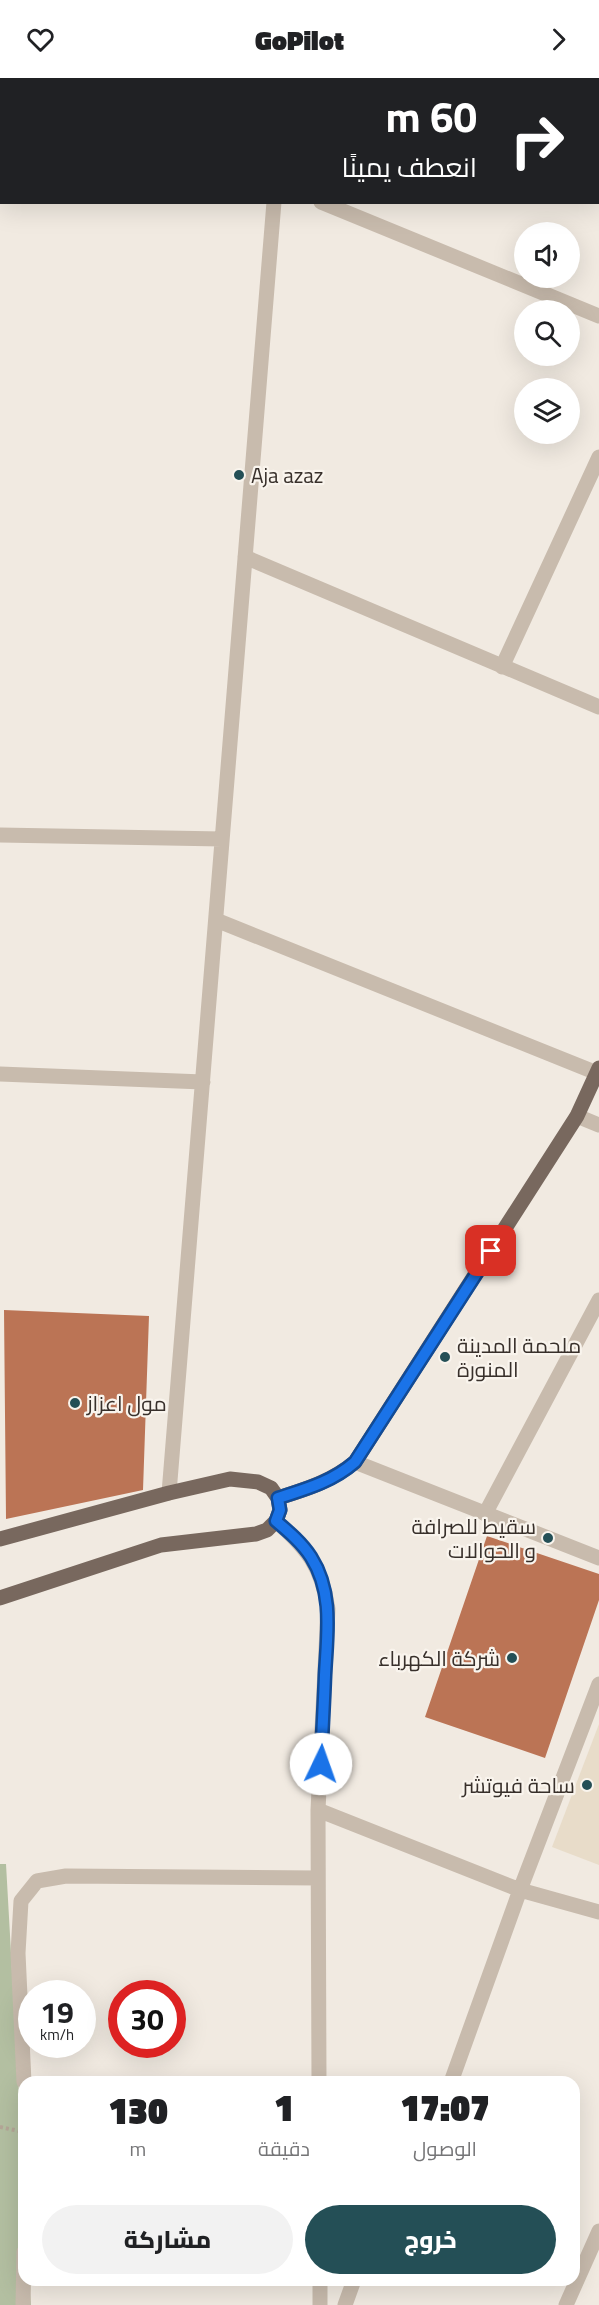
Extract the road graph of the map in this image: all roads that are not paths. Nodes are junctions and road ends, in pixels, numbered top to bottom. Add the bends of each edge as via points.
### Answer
1 (274, 204) edge
2 (326, 204) edge
3 (599, 316) edge
4 (599, 457) edge
5 (245, 557) junction
6 (502, 667) junction
7 (599, 707) edge
8 (0, 835) edge
9 (222, 839) junction
10 (216, 920) junction
11 (598, 1071) edge
12 (0, 1074) edge
13 (203, 1082) junction
14 (577, 1116) junction
15 (599, 1125) edge
16 (599, 1300) edge
17 (355, 1462) junction
18 (169, 1493) junction
19 (278, 1498) junction
20 (485, 1514) junction
21 (276, 1521) junction
22 (0, 1539) edge
23 (599, 1558) edge
24 (0, 1598) edge
25 (599, 1684) edge
26 (318, 1810) junction
27 (318, 1878) junction
28 (520, 1890) junction
29 (599, 1912) edge
30 (24, 2076) edge
31 (319, 2076) edge
32 (453, 2076) edge
33 (599, 2231) edge
34 (580, 2274) edge
35 (23, 2286) edge
36 (320, 2286) edge
37 (352, 2286) edge
38 (574, 2286) edge
39 (23, 2305) edge
40 (320, 2305) edge
41 (345, 2305) edge
42 (566, 2305) edge

1 - 5 street
2 - 3 street
4 - 6 street
5 - 6 street
5 - 9 street
6 - 7 street
8 - 9 street
9 - 10 street
10 - 11 street
10 - 13 street
11 - 14 main road
12 - 13 street
13 - 18 street
14 - 15 street
14 - 17 main road
16 - 20 street
17 - 19 main road via 323,1484
17 - 20 street
18 - 19 main road via 244,1479 271,1488
18 - 22 main road
19 - 21 main road via 280,1510
20 - 23 street
21 - 24 main road via 256,1534 180,1541 142,1550
21 - 26 street via 312,1558 326,1592 328,1626
25 - 28 street
26 - 27 street
26 - 28 street
27 - 30 street via 66,1876 37,1881 21,1901 18,1953
27 - 31 street
28 - 29 street
28 - 32 street
33 - 34 street
35 - 39 street
36 - 40 street
37 - 41 street
38 - 42 street

